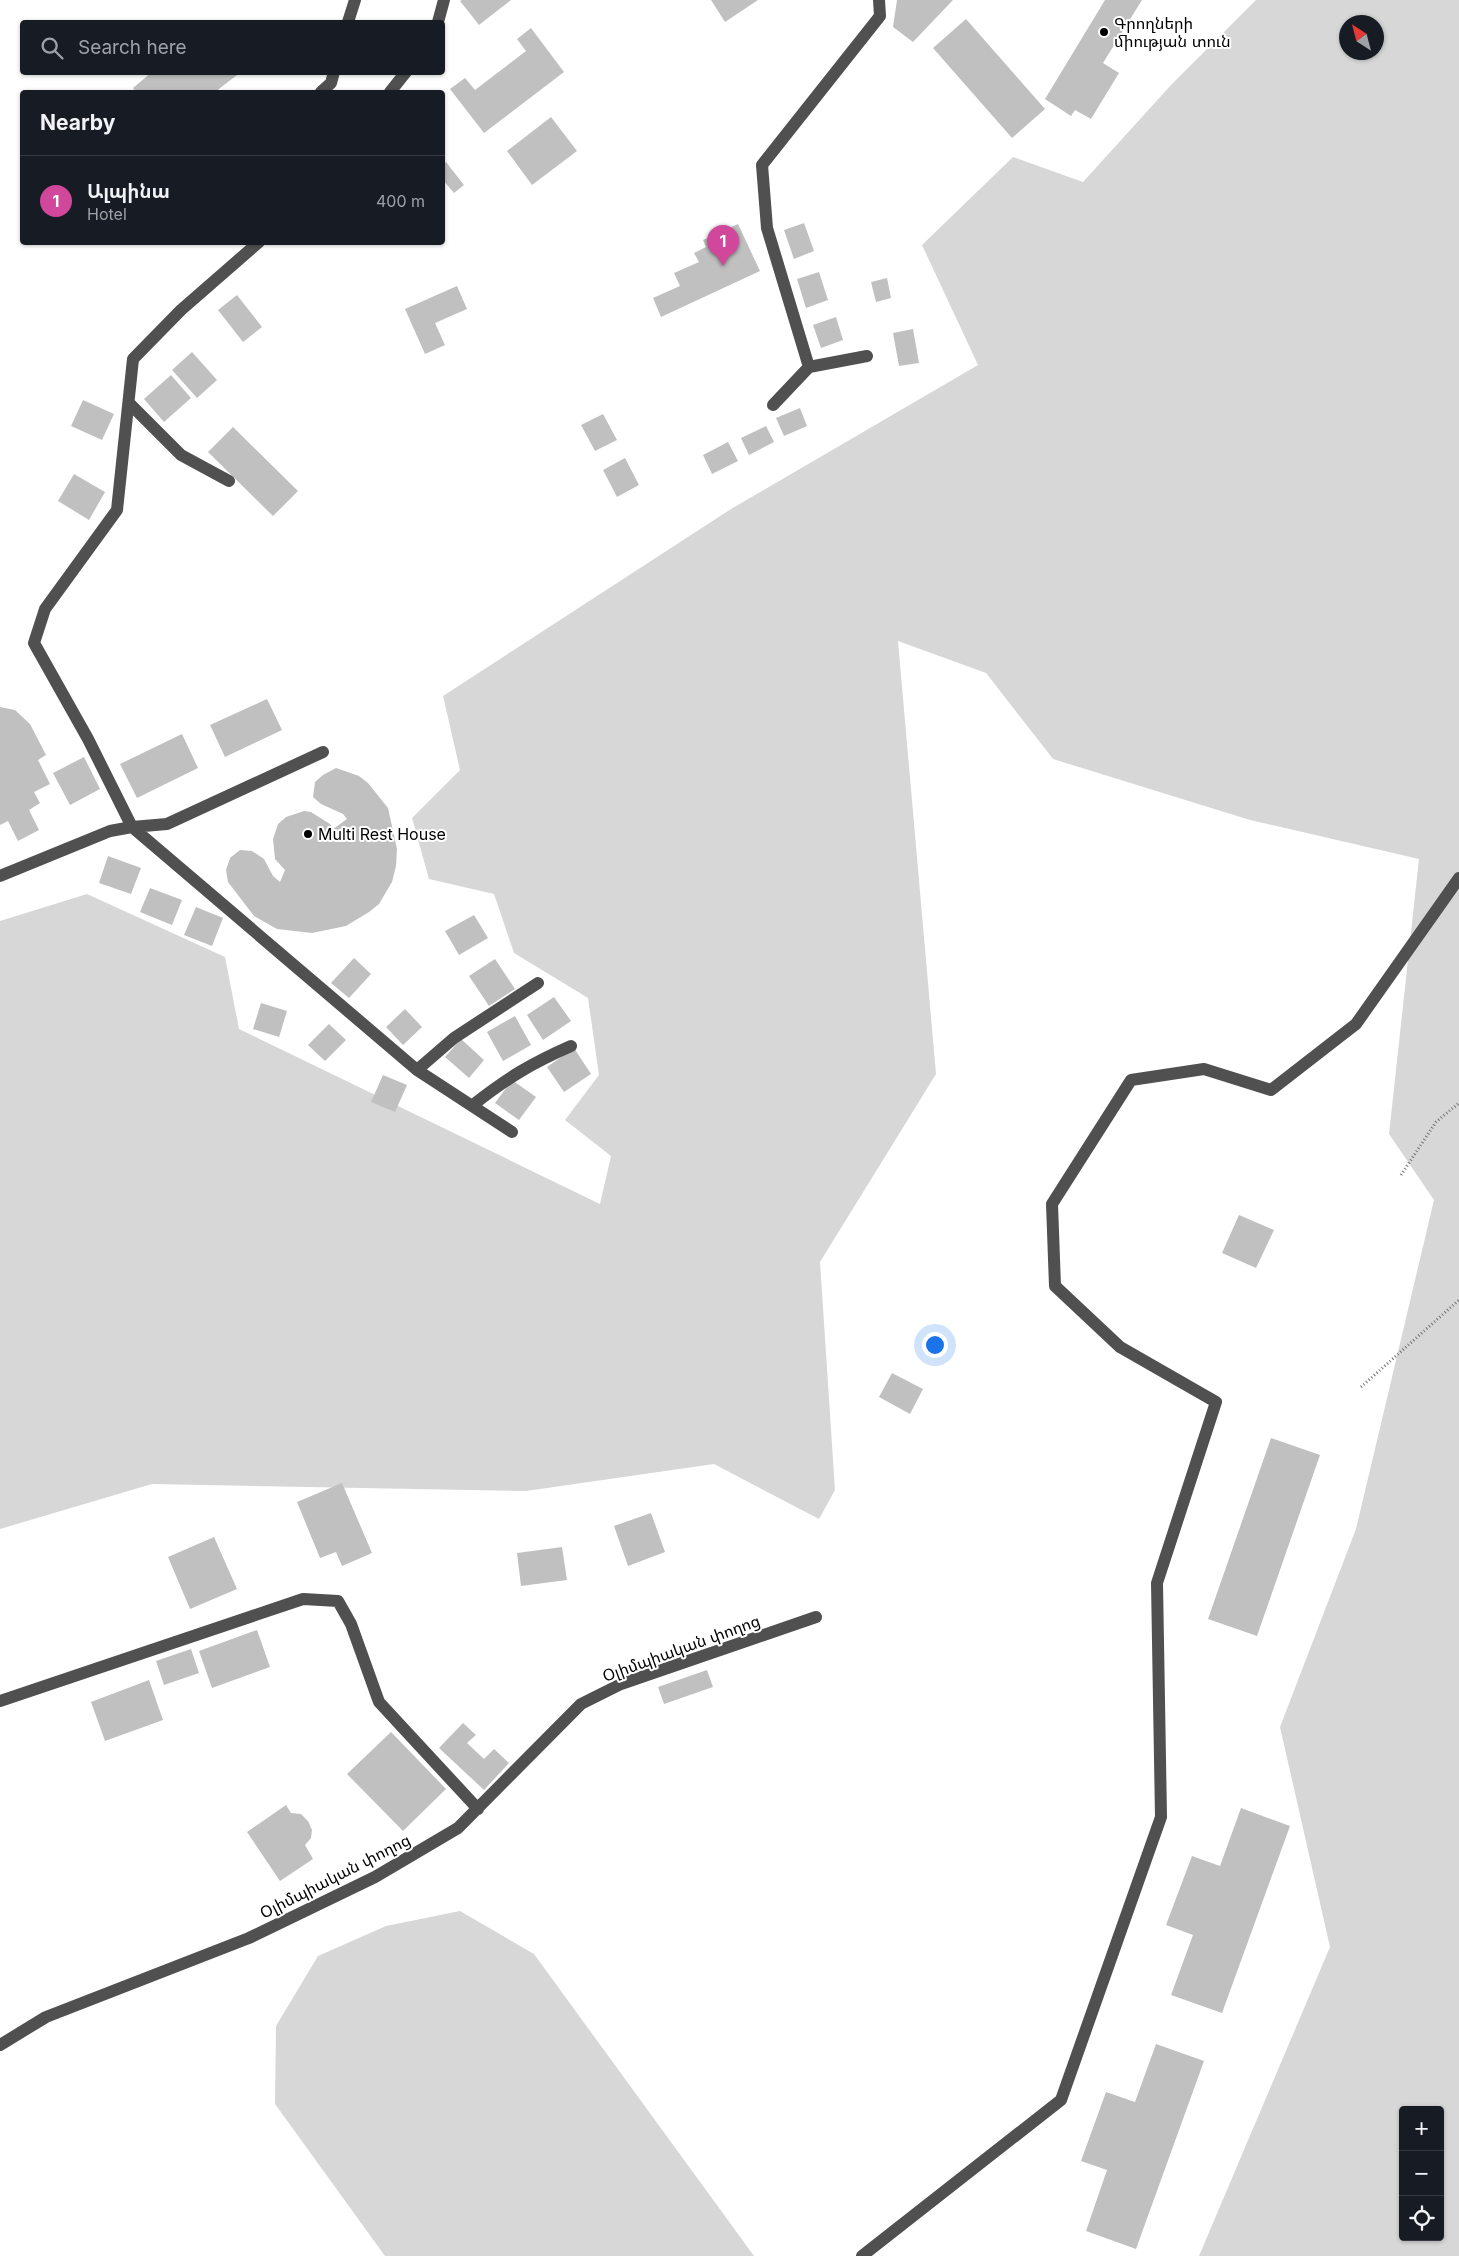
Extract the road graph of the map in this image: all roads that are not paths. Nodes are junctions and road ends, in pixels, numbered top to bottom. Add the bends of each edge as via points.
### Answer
1 (355, 0) edge
2 (444, 0) edge
3 (879, 0) edge
4 (349, 20) edge
5 (439, 20) edge
6 (333, 75) edge
7 (404, 75) edge
8 (323, 90) edge
9 (392, 90) edge
10 (256, 245) edge
11 (867, 356) dead end
12 (809, 367) junction
13 (129, 404) junction
14 (773, 405) dead end
15 (229, 481) dead end
16 (323, 752) dead end
17 (132, 827) junction
18 (0, 876) edge
19 (1459, 878) edge
20 (538, 983) dead end
21 (571, 1046) dead end
22 (417, 1070) junction
23 (473, 1105) junction
24 (512, 1132) dead end
25 (816, 1617) dead end
26 (0, 1701) edge
27 (478, 1809) junction
28 (0, 2044) edge
29 (862, 2256) edge

1 - 4 street
2 - 5 street
3 - 12 street via 880,16 762,165 767,228
6 - 8 street via 331,83
7 - 9 street
10 - 13 street via 181,310 133,359
11 - 12 street
12 - 14 street
13 - 15 street via 180,455
13 - 17 street via 117,510 45,609 34,643 88,739
16 - 17 street via 167,824
17 - 18 street via 110,831
17 - 22 street
19 - 29 street via 1356,1024 1271,1090 1204,1069 1131,1080 1052,1204 1056,1286 1120,1347 1216,1402 1158,1584 1161,1817 1061,2100
20 - 22 street via 454,1038
21 - 23 street via 531,1064
22 - 23 street
23 - 24 street
25 - 27 street, Օլիմպիական փողոց via 621,1684 581,1704
26 - 27 street via 302,1599 338,1601 351,1624 379,1702
27 - 28 street, Օլիմպիական փողոց via 458,1828 375,1878 249,1938 46,2017

